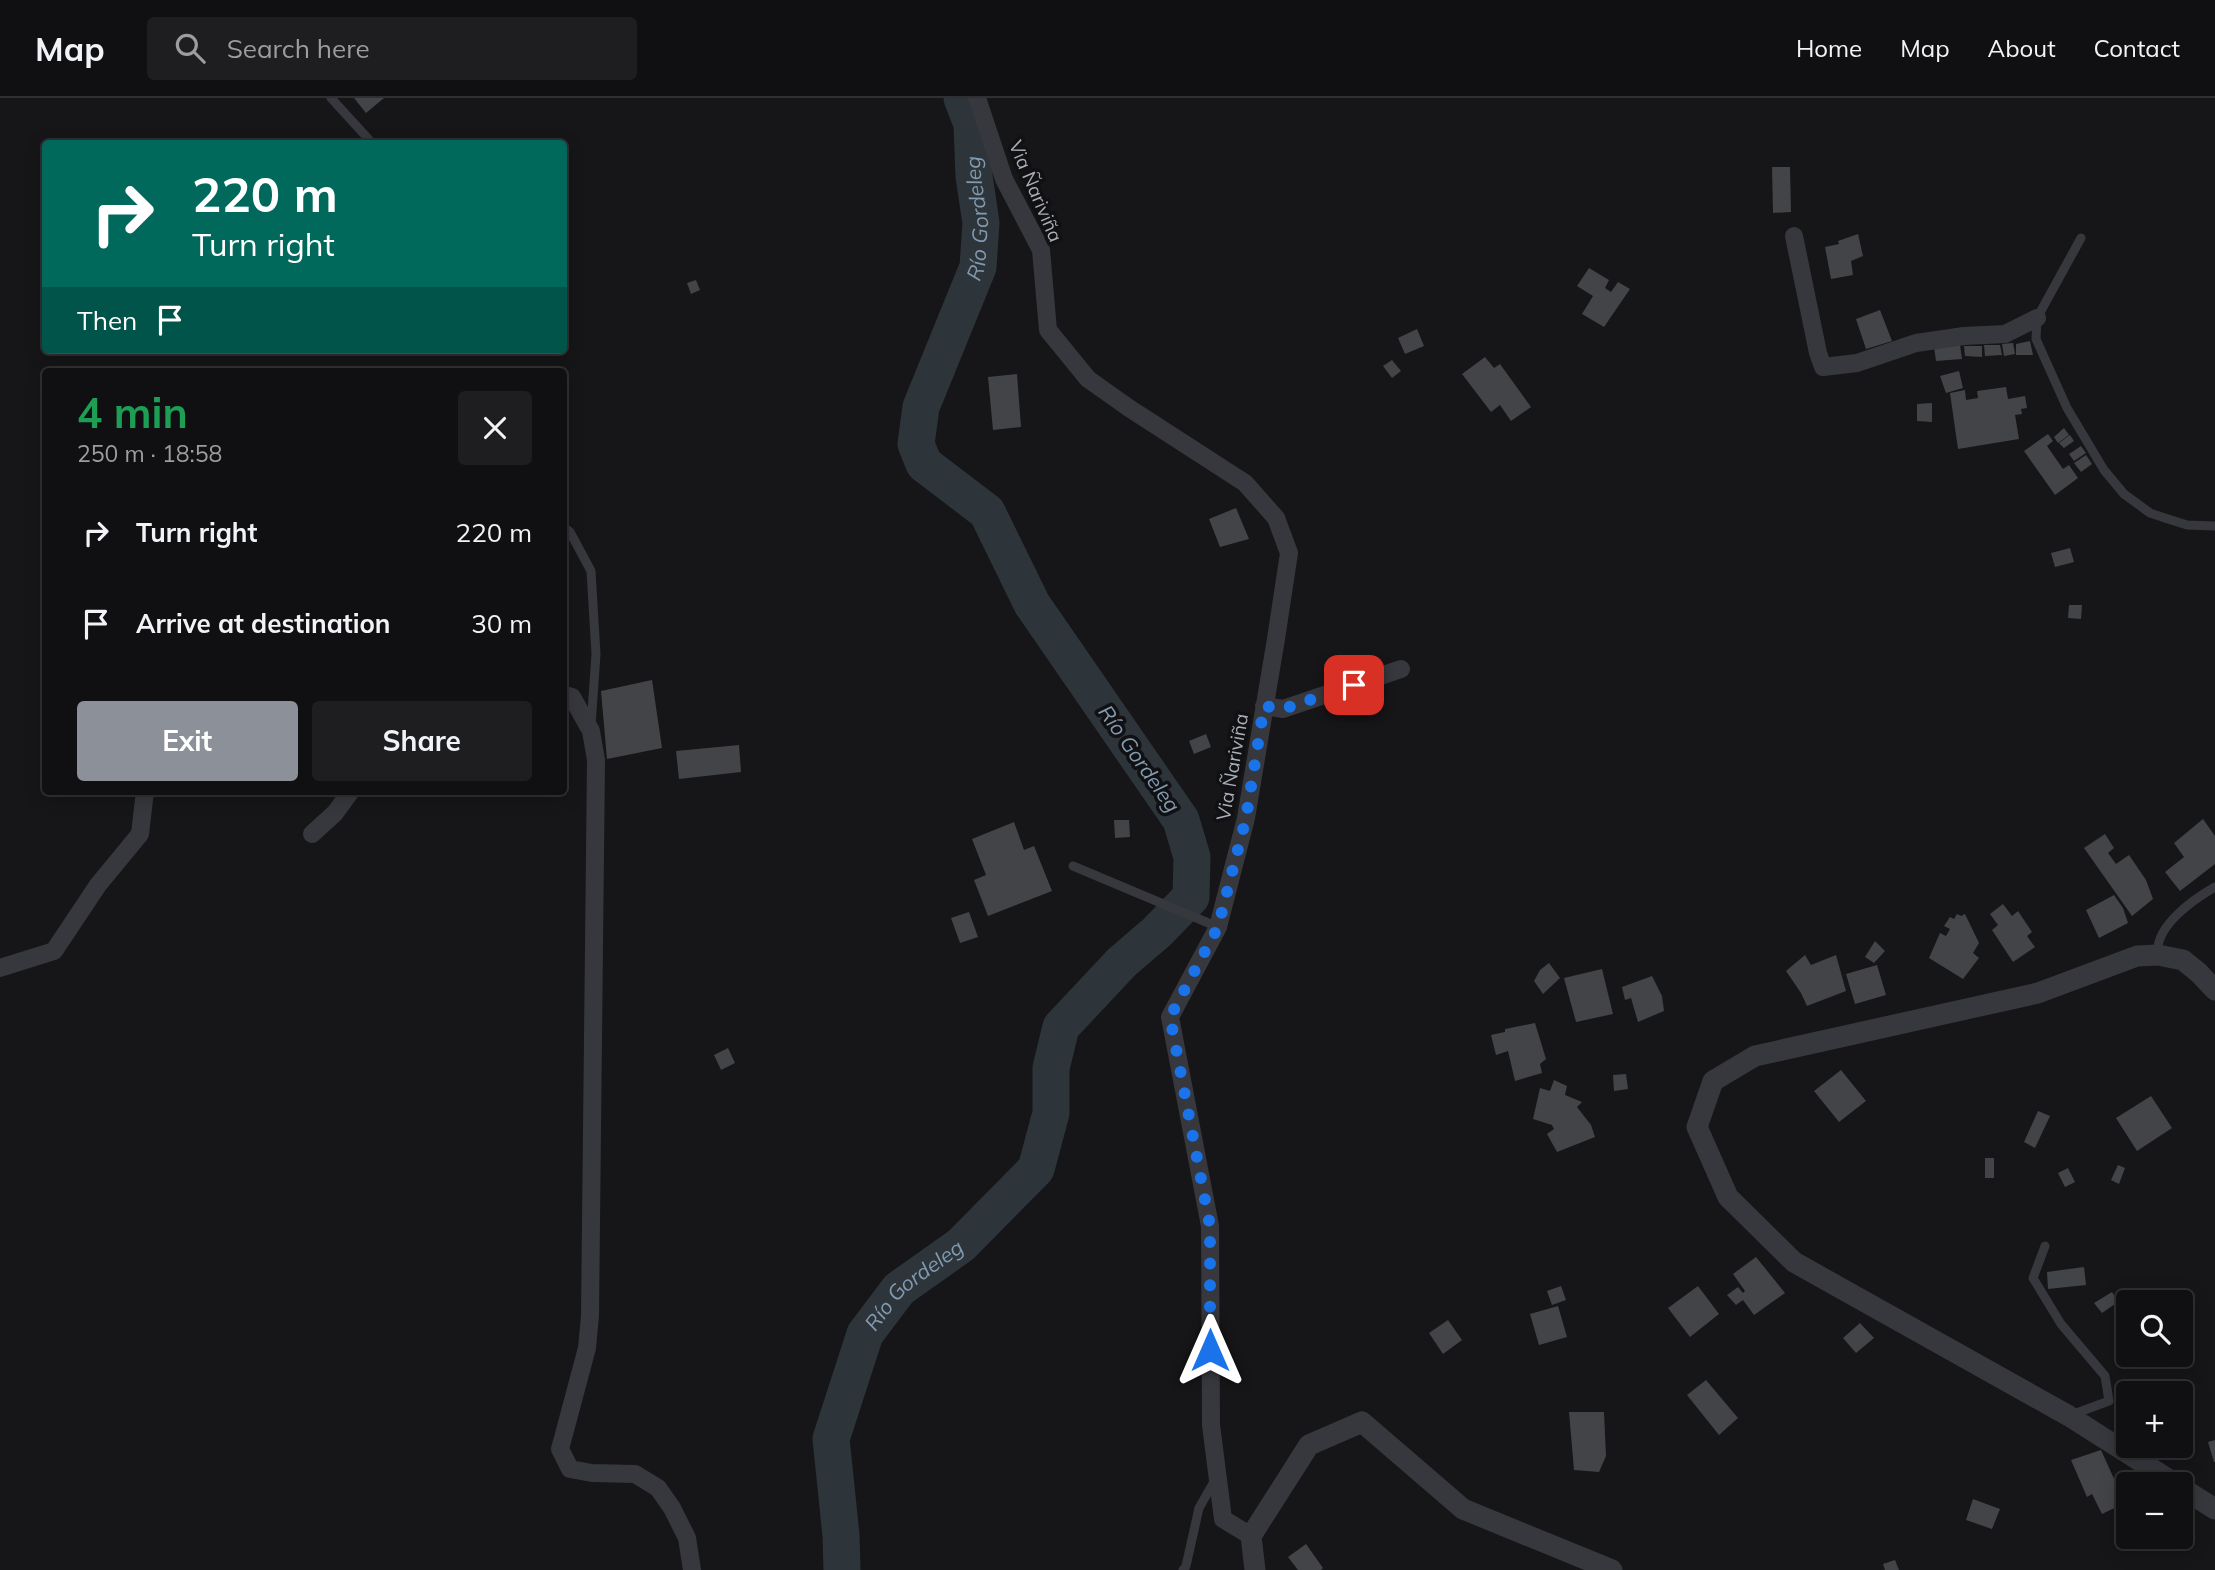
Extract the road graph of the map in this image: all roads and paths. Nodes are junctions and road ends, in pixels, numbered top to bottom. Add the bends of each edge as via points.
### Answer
1 (331, 98) edge
2 (977, 98) edge
3 (369, 140) edge
4 (1794, 236) dead end
5 (2081, 238) dead end
6 (2037, 318) junction
7 (2215, 526) edge
8 (567, 530) edge
9 (1401, 669) dead end
10 (567, 696) edge
11 (1264, 706) junction
12 (591, 731) junction
13 (145, 795) edge
14 (348, 795) edge
15 (312, 834) dead end
16 (1073, 866) dead end
17 (2215, 887) edge
18 (1218, 927) junction
19 (2158, 955) junction
20 (0, 968) edge
21 (2215, 990) edge
22 (2045, 1246) dead end
23 (2069, 1416) junction
24 (2157, 1472) edge
25 (1217, 1475) junction
26 (2193, 1495) edge
27 (2215, 1509) edge
28 (1251, 1536) junction
29 (692, 1570) edge
30 (1183, 1570) edge
31 (1255, 1570) edge
32 (1612, 1570) edge

1 - 3 lane
2 - 11 street, Via Ñariviña via 1004,179 1041,250 1048,330 1088,379 1245,483 1276,518 1289,553
4 - 6 street via 1824,367 1857,363 1916,343 2005,334
5 - 6 lane
6 - 7 lane via 2035,339 2067,408 2124,494 2150,513 2187,525
8 - 12 lane via 591,570 596,654
9 - 11 street via 1283,709
10 - 12 street
11 - 18 street, Via Ñariviña via 1246,818
12 - 29 street via 596,760 592,1284 587,1348 560,1449 570,1469 635,1474 658,1488 687,1538
13 - 20 street via 140,834 98,885 54,951
14 - 15 street
16 - 18 lane
17 - 19 lane via 2175,918 2161,936
18 - 25 street, Via Ñariviña via 1170,1017 1210,1226 1211,1425
19 - 21 street via 2183,960
19 - 23 street via 2137,956 2038,993 1755,1056 1713,1081 1697,1127 1728,1197 1794,1262
22 - 23 lane via 2033,1278 2062,1324 2105,1376 2109,1401
23 - 24 street
25 - 28 street, Via Ñariviña via 1223,1519
25 - 30 lane via 1199,1508
26 - 27 street
28 - 31 street
28 - 32 street via 1309,1445 1362,1422 1463,1509

